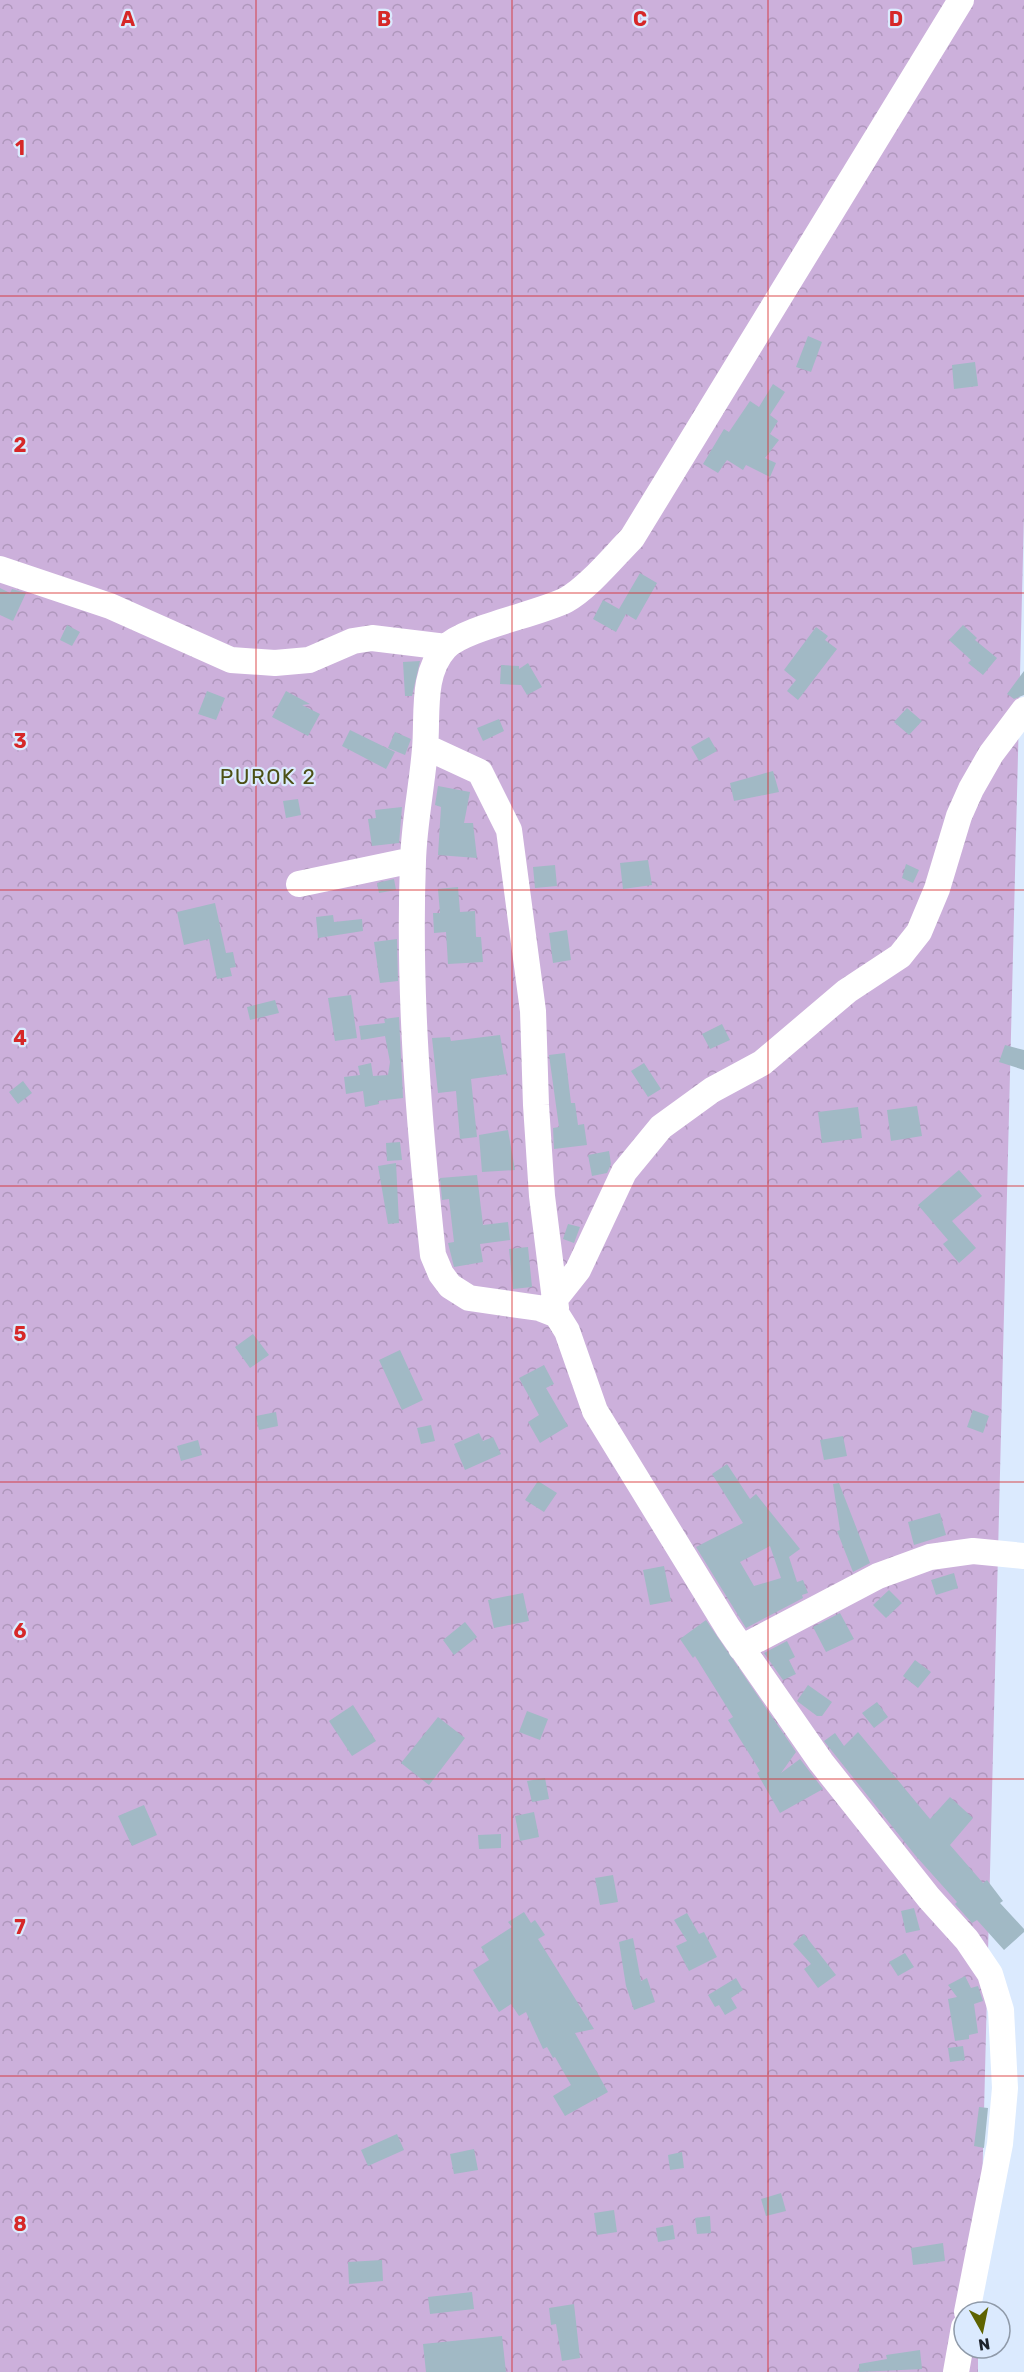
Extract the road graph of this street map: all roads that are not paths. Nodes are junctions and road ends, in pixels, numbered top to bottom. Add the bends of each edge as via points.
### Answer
1 (961, 0) edge
2 (0, 569) edge
3 (446, 647) junction
4 (1024, 711) edge
5 (426, 747) junction
6 (413, 860) junction
7 (299, 884) dead end
8 (556, 1307) junction
9 (1024, 1556) edge
10 (741, 1648) junction
11 (969, 2300) edge

1 - 3 street via 632,538 569,598 463,635
2 - 3 street via 110,606 231,660 309,660 353,641 372,638
3 - 5 street via 435,662 428,687
4 - 8 street via 991,754 971,789 919,932 900,956 847,992 762,1063 712,1090 661,1127 624,1172 578,1270
5 - 6 street
5 - 8 street via 480,772 509,830 533,1011 541,1173
6 - 7 street
6 - 8 street via 418,1110 433,1255 450,1286 469,1298
8 - 10 street via 595,1411
9 - 10 street via 973,1551 930,1557 879,1576
10 - 11 street via 821,1762 968,1941 990,1974 1001,2010 1005,2088 1000,2144

